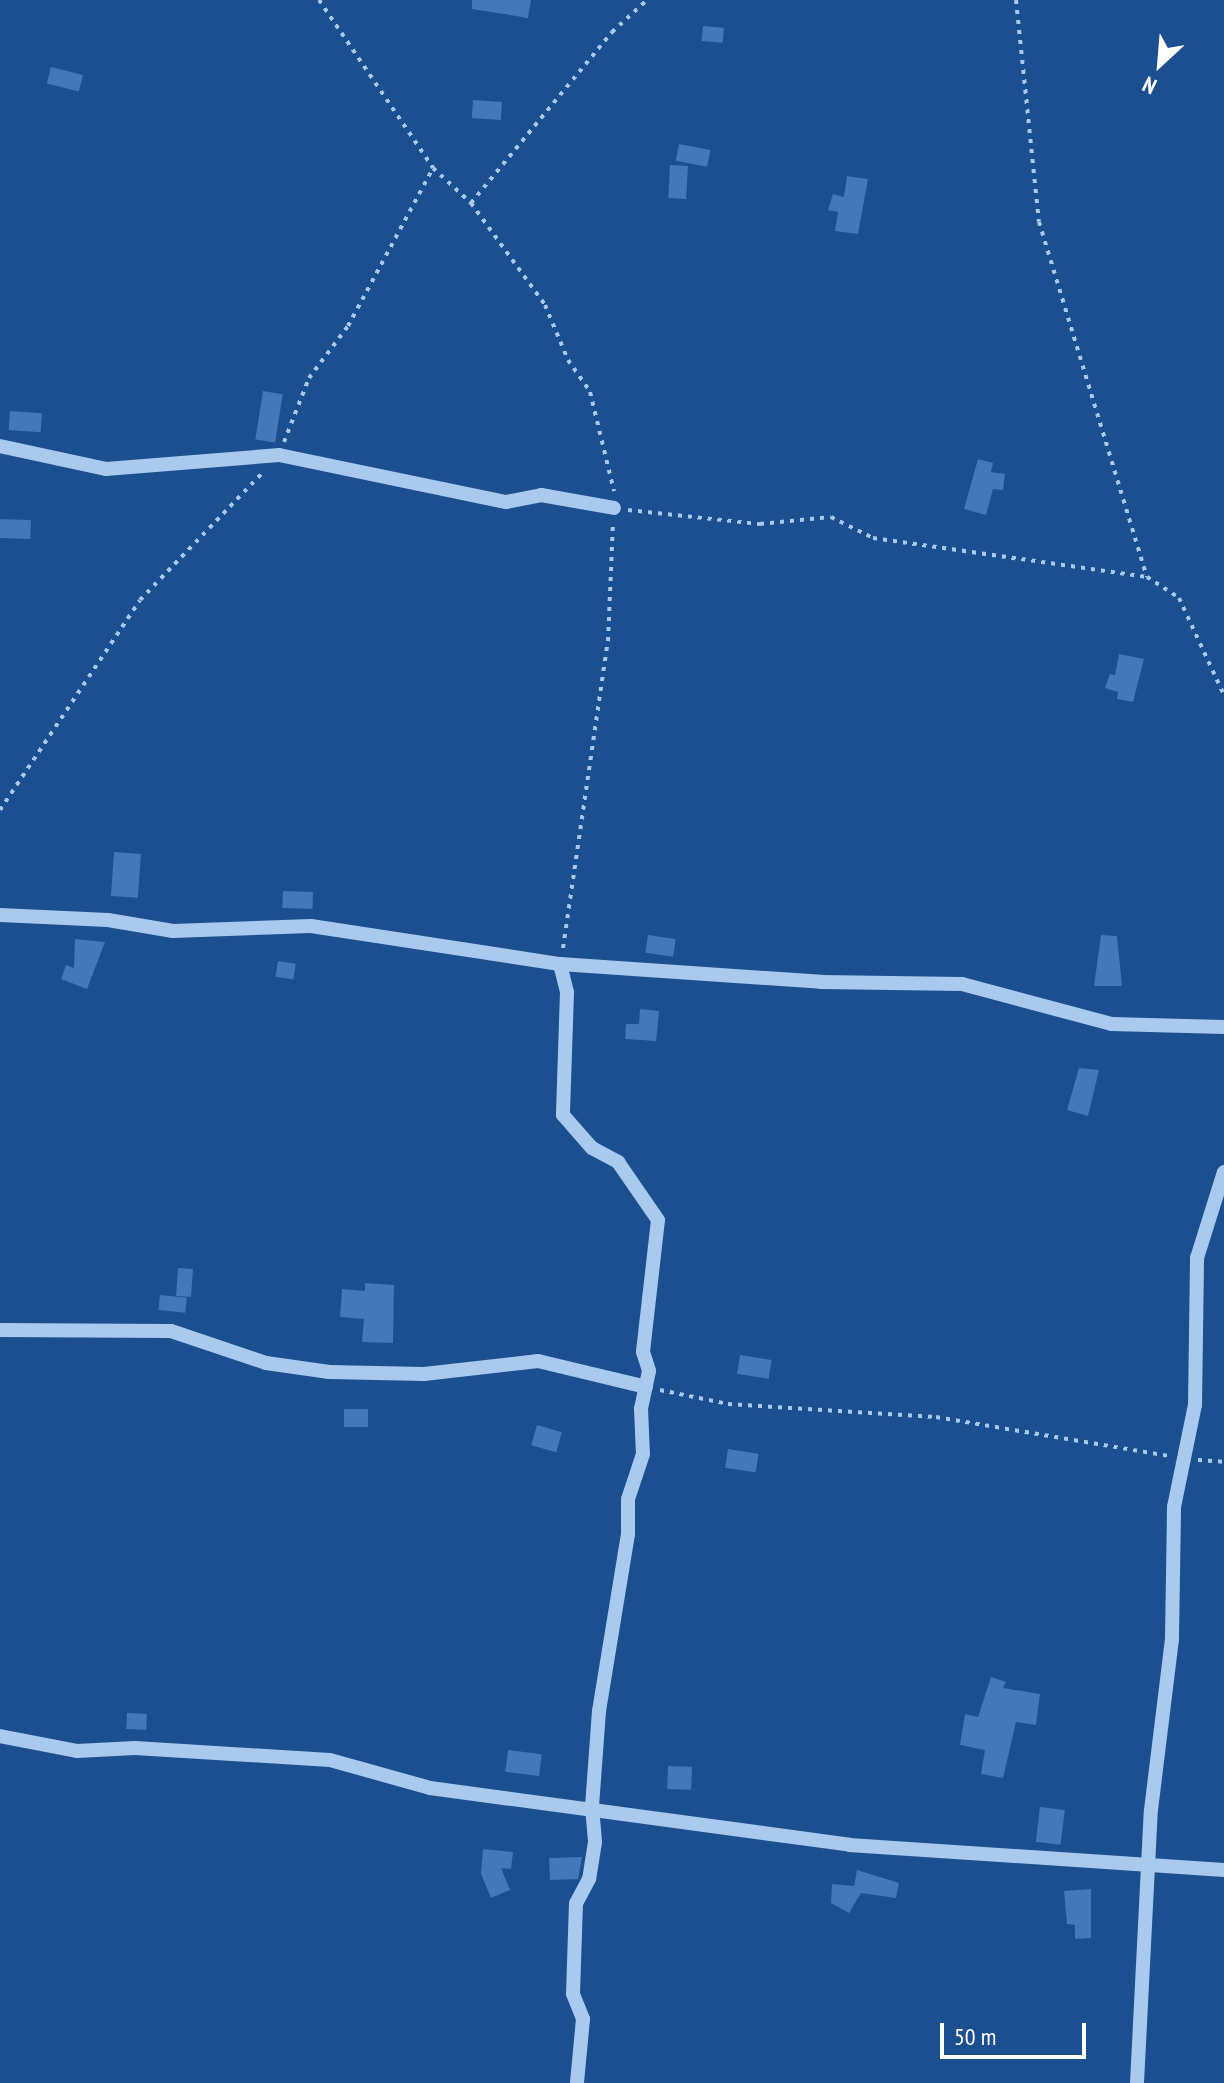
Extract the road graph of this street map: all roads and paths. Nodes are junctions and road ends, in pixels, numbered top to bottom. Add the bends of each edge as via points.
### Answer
1 (319, 0) edge
2 (647, 0) edge
3 (1016, 0) edge
4 (433, 168) junction
5 (471, 203) junction
6 (0, 446) edge
7 (279, 455) junction
8 (614, 508) junction
9 (1147, 577) junction
10 (1224, 695) edge
11 (0, 810) edge
12 (0, 915) edge
13 (560, 964) junction
14 (1224, 1027) edge
15 (1224, 1172) edge
16 (0, 1330) edge
17 (646, 1387) junction
18 (1185, 1459) junction
19 (1224, 1462) edge
20 (0, 1736) edge
21 (592, 1807) junction
22 (1149, 1865) junction
23 (1224, 1870) edge
24 (577, 2083) edge
25 (1137, 2083) edge

1 - 4 path
2 - 5 path via 612,32
3 - 9 path via 1039,222
4 - 5 path
4 - 7 path via 348,326 309,378
5 - 8 path via 545,305 568,360 590,392 615,479
6 - 7 street via 106,469
7 - 8 street via 506,502 541,495
7 - 11 path via 140,600
8 - 9 path via 760,524 831,517 873,538
8 - 13 path via 608,641
9 - 10 path via 1179,598
12 - 13 street via 108,920 173,931 311,926
13 - 14 street via 821,982 962,984 1111,1024
13 - 17 street via 567,992 563,1115 592,1148 618,1162 658,1220 643,1352 649,1371
15 - 18 street via 1197,1258 1195,1405
16 - 17 street via 171,1331 266,1363 329,1372 424,1374 538,1361
17 - 18 path via 728,1404 936,1417
17 - 21 street via 643,1454 628,1499 628,1534 603,1681
18 - 19 path
18 - 22 street via 1174,1507 1173,1624 1159,1714
20 - 21 street via 77,1751 135,1748 330,1760 430,1788
21 - 22 street via 849,1845
21 - 24 street via 595,1842 589,1879 576,1903 573,1994 583,2019
22 - 23 street
22 - 25 street

